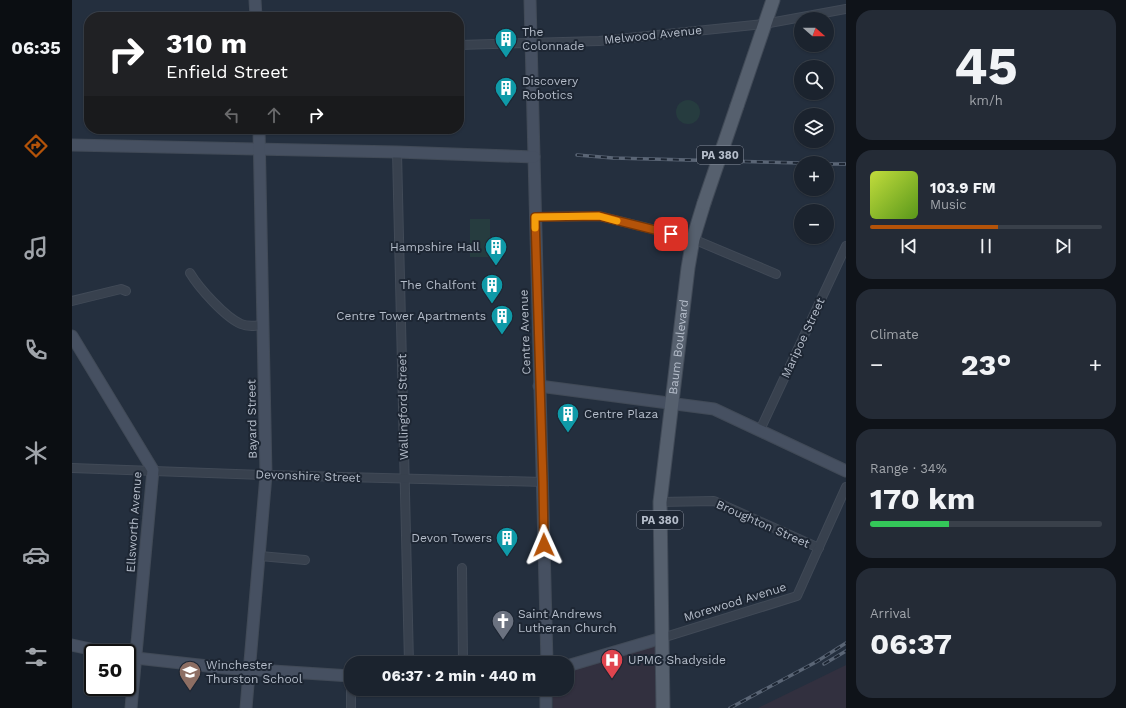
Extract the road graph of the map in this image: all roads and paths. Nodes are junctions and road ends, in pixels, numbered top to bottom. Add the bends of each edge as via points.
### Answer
1 (255, 0) edge
2 (530, 0) edge
3 (772, 0) edge
4 (846, 9) edge
5 (256, 12) edge
6 (764, 24) junction
7 (531, 43) junction
8 (464, 45) edge
9 (259, 134) edge
10 (72, 145) edge
11 (259, 149) junction
12 (397, 152) junction
13 (534, 157) junction
14 (535, 217) junction
15 (692, 239) junction
16 (846, 246) edge
17 (190, 273) dead end
18 (776, 274) dead end
19 (126, 291) dead end
20 (72, 300) edge
21 (262, 325) junction
22 (72, 336) edge
23 (540, 386) junction
24 (671, 403) junction
25 (760, 430) junction
26 (72, 468) edge
27 (153, 470) junction
28 (846, 471) edge
29 (266, 475) junction
30 (404, 479) junction
31 (543, 482) junction
32 (846, 487) edge
33 (660, 502) junction
34 (818, 548) junction
35 (260, 556) junction
36 (305, 560) dead end
37 (462, 568) dead end
38 (662, 638) junction
39 (133, 644) edge
40 (72, 645) edge
41 (84, 648) edge
42 (409, 656) edge
43 (463, 656) edge
44 (547, 656) edge
45 (136, 659) edge
46 (574, 664) edge
47 (249, 669) junction
48 (344, 676) edge
49 (131, 696) edge
50 (351, 696) edge
51 (546, 696) edge
52 (663, 706) edge
53 (131, 708) edge
54 (246, 708) edge
55 (351, 708) edge
56 (546, 708) edge

1 - 5 street
2 - 7 street, Centre Avenue
3 - 6 main road, Baum Boulevard / PA 380
4 - 6 street, Melwood Avenue
6 - 7 street, Melwood Avenue via 599,41
6 - 15 main road, Baum Boulevard / PA 380, bridge
7 - 8 street, Melwood Avenue
7 - 13 street, Centre Avenue
9 - 11 street, Bayard Street
10 - 11 street
11 - 12 street
11 - 21 street, Bayard Street
12 - 13 street
12 - 30 street, Wallingford Street
13 - 14 street, Centre Avenue
14 - 15 street via 599,216
14 - 23 street, Centre Avenue
15 - 18 street
15 - 24 main road, Baum Boulevard / PA 380
16 - 25 street, Maripoe Street
17 - 21 street via 231,319 242,325
19 - 20 street
21 - 29 street, Bayard Street
22 - 27 street, Ellsworth Avenue
23 - 24 street
23 - 31 street, Centre Avenue
24 - 25 street via 714,409
24 - 33 main road, Baum Boulevard / PA 380
25 - 28 street
26 - 27 street, Devonshire Street
27 - 29 street, Devonshire Street
27 - 39 street, Ellsworth Avenue
29 - 30 street, Devonshire Street
29 - 35 street, Bayard Street
30 - 31 street, Devonshire Street
30 - 42 street, Wallingford Street
31 - 44 street, Centre Avenue
32 - 34 street, Morewood Avenue
33 - 34 street, Broughton Street via 714,501
33 - 38 main road, Baum Boulevard / PA 380
34 - 38 street, Morewood Avenue via 796,596
35 - 36 street
35 - 47 street, Bayard Street
37 - 43 street
38 - 46 street, Morewood Avenue
38 - 52 main road, Baum Boulevard / PA 380
40 - 41 street
45 - 47 street
47 - 48 street
47 - 54 street, Bayard Street
49 - 53 street, Ellsworth Avenue
50 - 55 street
51 - 56 street

